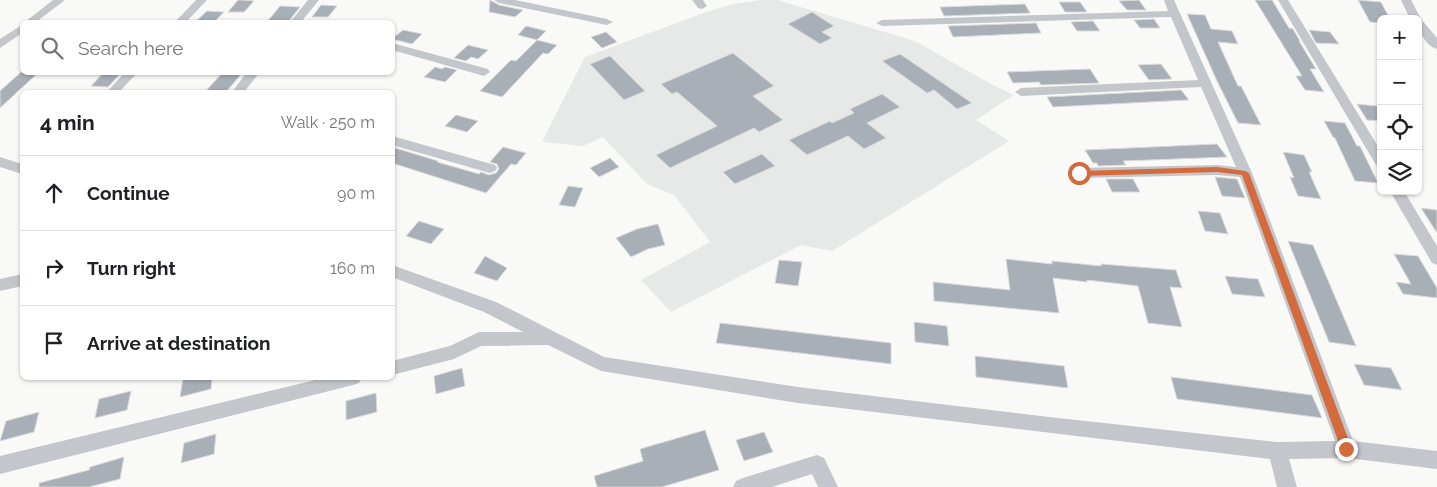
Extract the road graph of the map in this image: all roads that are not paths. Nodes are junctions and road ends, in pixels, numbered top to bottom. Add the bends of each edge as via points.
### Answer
1 (60, 0) edge
2 (202, 0) edge
3 (314, 0) edge
4 (499, 0) edge
5 (1169, 0) edge
6 (1283, 0) edge
7 (1406, 0) edge
8 (1175, 14) junction
9 (1414, 15) edge
10 (33, 20) edge
11 (182, 20) edge
12 (298, 20) edge
13 (607, 22) dead end
14 (882, 22) dead end
15 (1422, 27) edge
16 (0, 30) edge
17 (18, 31) edge
18 (0, 45) edge
19 (1437, 46) edge
20 (395, 47) edge
21 (484, 72) dead end
22 (129, 75) edge
23 (252, 75) edge
24 (1205, 84) junction
25 (115, 90) edge
26 (240, 90) edge
27 (1021, 92) dead end
28 (395, 141) edge
29 (1377, 155) edge
30 (0, 162) edge
31 (20, 168) edge
32 (490, 168) dead end
33 (1079, 173) dead end
34 (1245, 173) junction
35 (1400, 195) edge
36 (1437, 259) edge
37 (395, 272) edge
38 (20, 281) edge
39 (0, 286) edge
40 (553, 338) junction
41 (395, 367) edge
42 (345, 380) edge
43 (1346, 449) junction
44 (1277, 451) junction
45 (1437, 460) edge
46 (0, 465) edge
47 (744, 487) edge
48 (828, 487) edge
49 (1287, 487) edge

1 - 10 street
2 - 11 street
3 - 12 street
4 - 13 street
5 - 8 street
6 - 29 street
7 - 9 street
8 - 14 street
8 - 24 street
15 - 19 street
16 - 17 street
17 - 18 street
20 - 21 street
22 - 25 street
23 - 26 street
24 - 27 street
24 - 34 street
28 - 32 street
30 - 31 street
33 - 34 street via 1217,170
34 - 43 street
35 - 36 street
37 - 40 street via 490,307
38 - 39 street
40 - 41 street via 480,339 454,352
40 - 44 street via 601,364 631,369 798,395
42 - 46 street
43 - 44 street
43 - 45 street
44 - 49 street
47 - 48 street via 816,464

